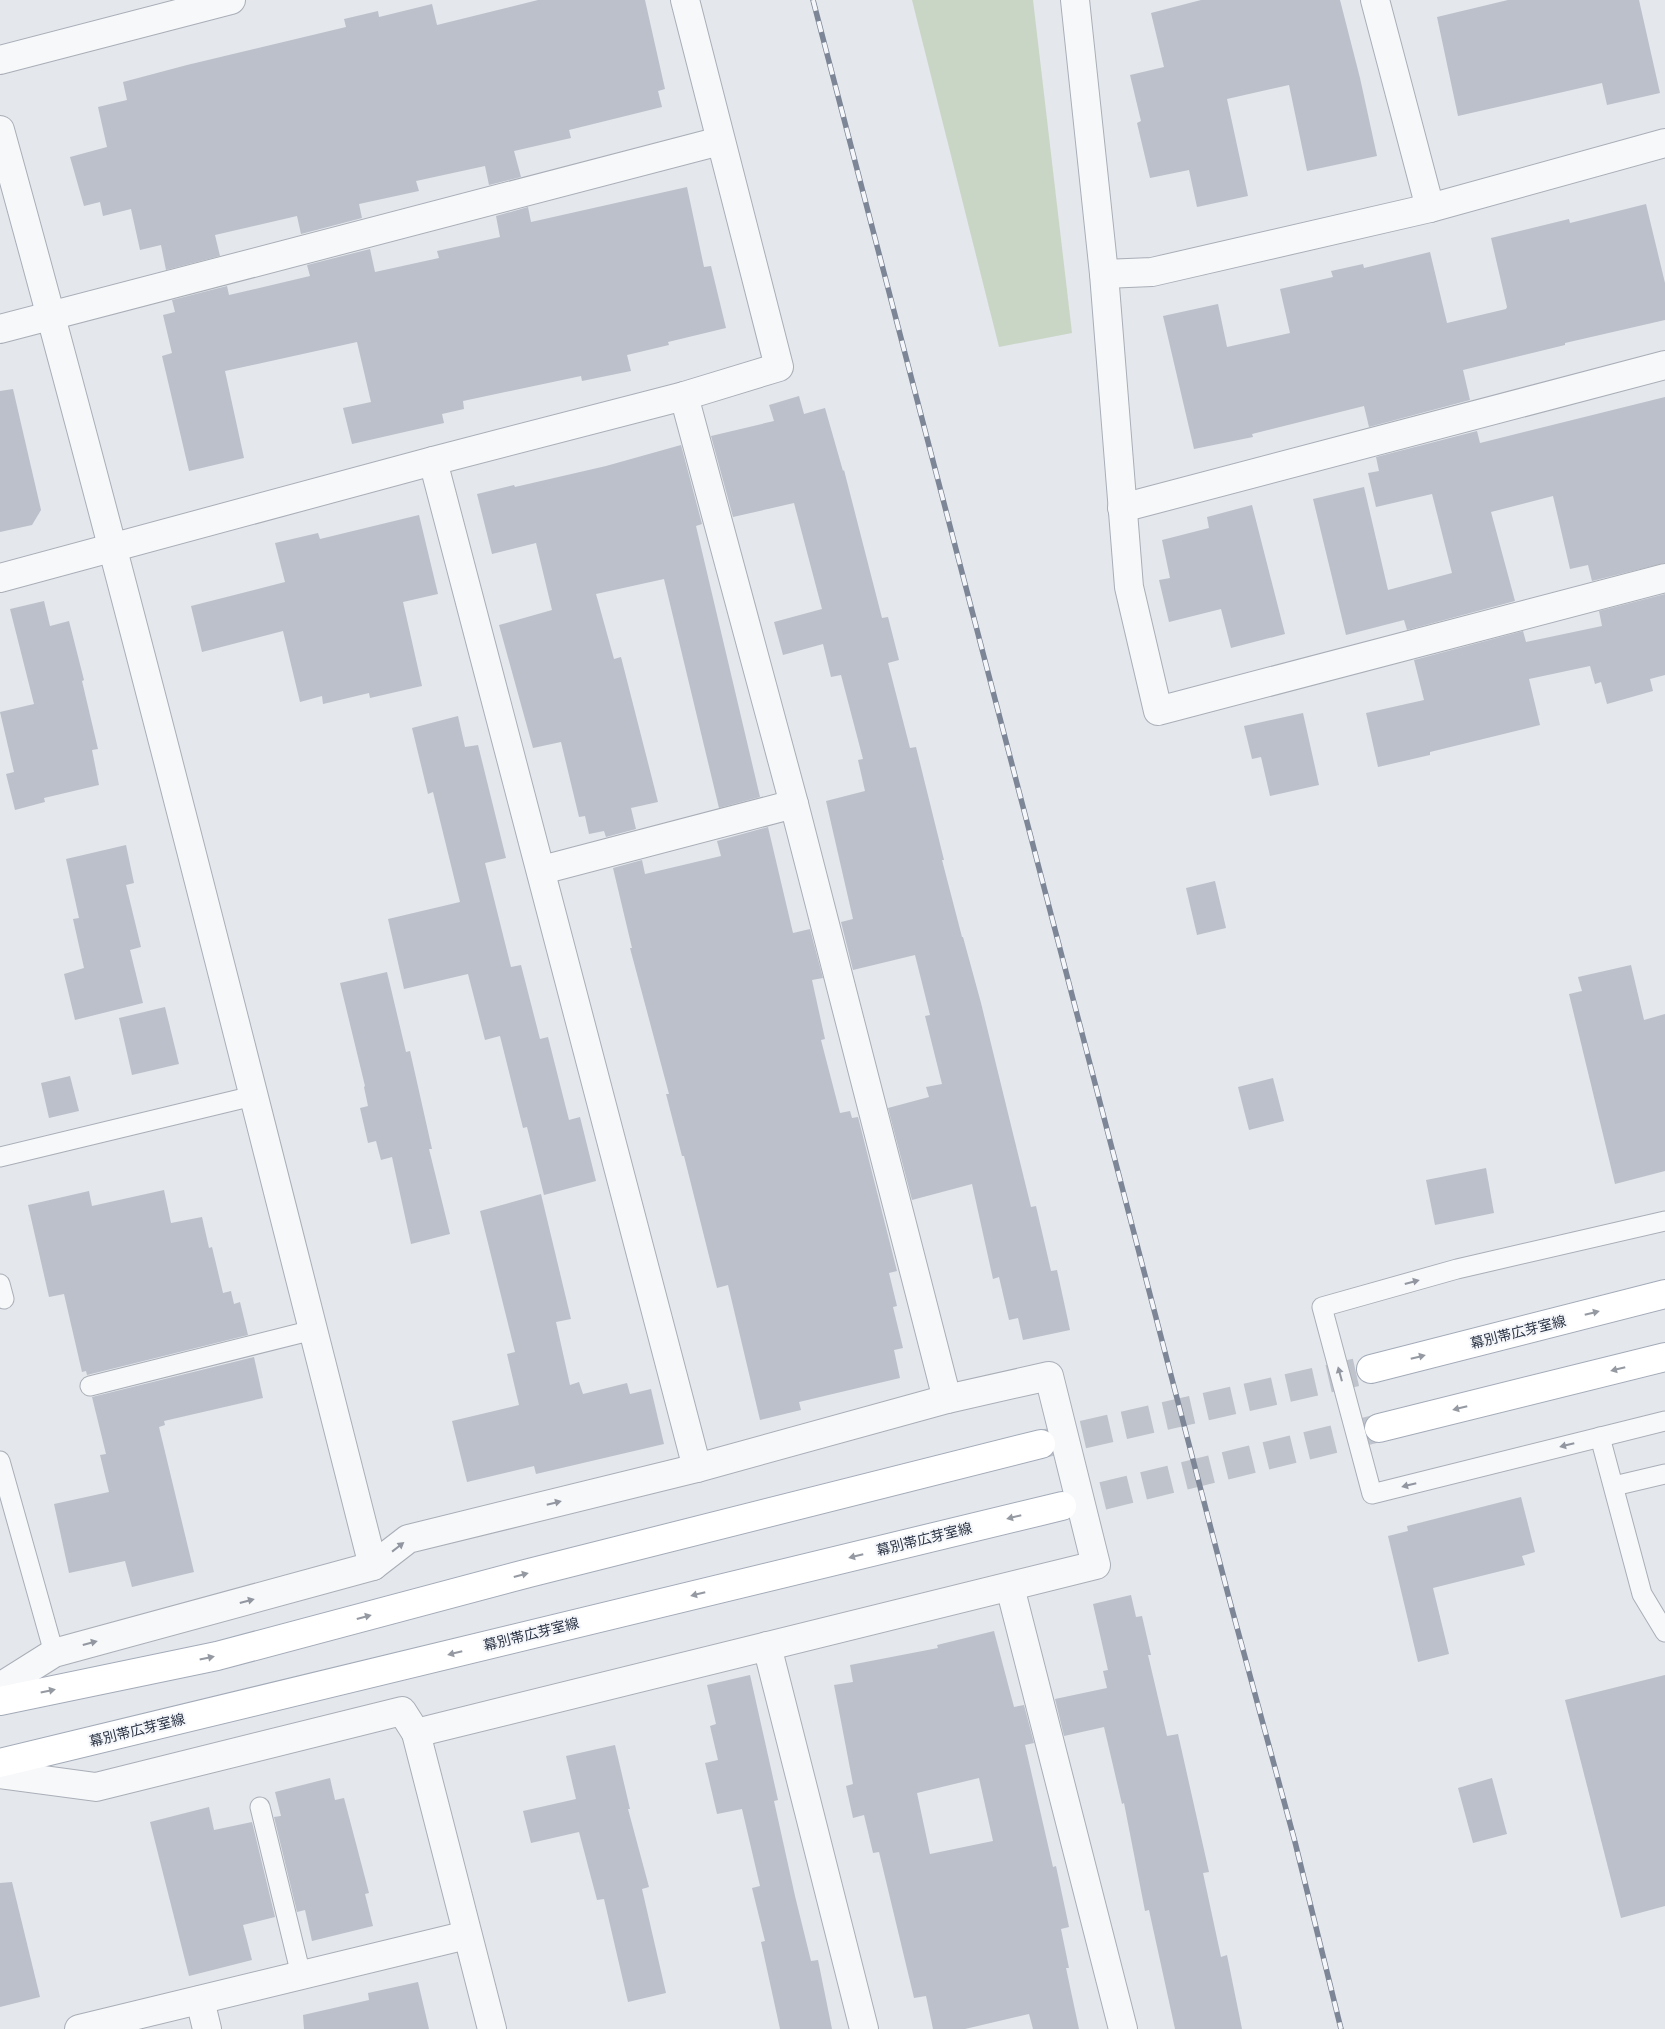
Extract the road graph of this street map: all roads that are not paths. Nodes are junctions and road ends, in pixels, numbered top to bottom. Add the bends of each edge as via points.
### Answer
1 (231, 0) edge
2 (685, 0) edge
3 (1075, 0) edge
4 (1375, 0) edge
5 (0, 60) edge
6 (0, 130) edge
7 (720, 141) junction
8 (1665, 143) edge
9 (1430, 208) junction
10 (1104, 274) junction
11 (51, 315) junction
12 (0, 329) edge
13 (1665, 365) edge
14 (684, 396) junction
15 (434, 461) junction
16 (1122, 508) junction
17 (113, 549) junction
18 (0, 578) edge
19 (1665, 578) edge
20 (794, 804) junction
21 (542, 870) junction
22 (253, 1096) junction
23 (0, 1157) edge
24 (1665, 1221) edge
25 (1665, 1294) edge
26 (313, 1330) junction
27 (1665, 1357) edge
28 (1371, 1369) tunnel mouth
29 (90, 1386) dead end
30 (947, 1399) junction
31 (1665, 1421) edge
32 (1379, 1428) tunnel mouth
33 (1600, 1437) junction
34 (1041, 1444) tunnel mouth
35 (0, 1461) edge
36 (696, 1468) junction
37 (1665, 1474) edge
38 (1614, 1486) junction
39 (1062, 1506) tunnel mouth
40 (373, 1566) junction
41 (1010, 1587) junction
42 (1665, 1632) edge
43 (767, 1646) junction
44 (54, 1653) junction
45 (0, 1687) edge
46 (0, 1701) edge
47 (416, 1733) junction
48 (0, 1763) edge
49 (0, 1774) edge
50 (260, 1807) dead end
51 (467, 1935) junction
52 (301, 1975) junction
53 (200, 2000) junction
54 (79, 2029) edge
55 (207, 2029) edge
56 (492, 2029) edge
57 (864, 2029) edge
58 (1123, 2029) edge

1 - 5 street
2 - 7 street
3 - 10 street
4 - 9 street
6 - 11 street
7 - 11 street
7 - 14 street via 779,367
8 - 9 street
9 - 10 street via 1152,272
10 - 16 street
11 - 12 street
11 - 17 street
13 - 16 street
14 - 15 street
14 - 20 street
15 - 17 street
15 - 21 street
16 - 19 street via 1129,587 1158,711
17 - 18 street
17 - 22 street
20 - 21 street
20 - 30 street
21 - 36 street
22 - 23 lane
22 - 26 street
33 -> 24 lane via 1372,1494 1322,1306 1457,1269
28 -> 25 main road, 幕別帯広芽室線
26 - 29 lane
26 - 40 street
27 -> 32 main road
30 - 36 street
30 - 41 street via 1049,1376 1096,1566
31 - 33 lane
33 - 38 lane
46 -> 34 main road via 217,1656 529,1573
35 - 44 lane
40 -> 36 street via 408,1539
37 - 38 lane
38 - 42 lane via 1642,1594
39 -> 48 main road, 幕別帯広芽室線
44 -> 40 street
41 - 43 street
41 - 58 street
43 - 47 street
43 - 57 street
44 - 45 street
47 - 49 street via 402,1711 96,1787
47 - 51 street
50 - 52 lane
51 - 52 street
51 - 56 street
52 - 53 street
53 - 54 street
53 - 55 street

